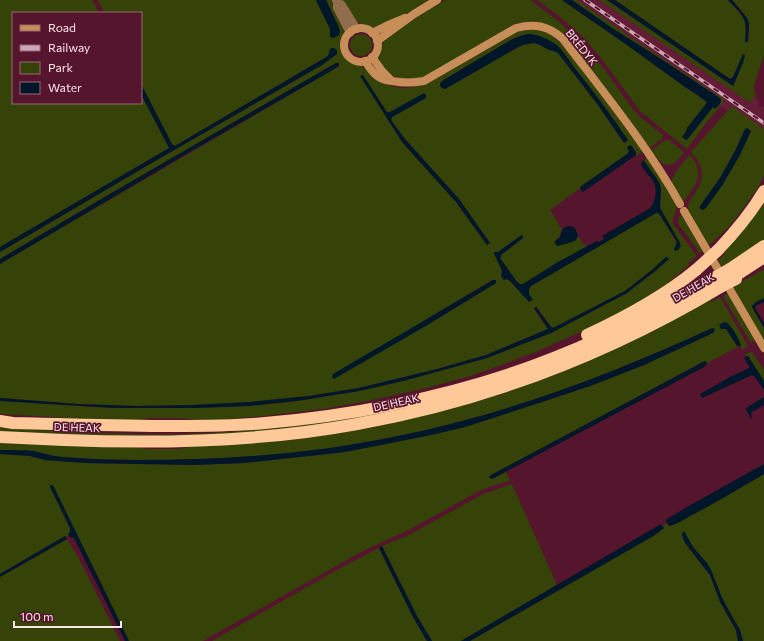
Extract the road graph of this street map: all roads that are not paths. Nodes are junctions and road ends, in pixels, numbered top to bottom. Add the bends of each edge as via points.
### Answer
1 (437, 0) edge
2 (337, 1) edge
3 (414, 14) junction
4 (353, 31) junction
5 (372, 33) junction
6 (377, 41) junction
7 (368, 59) junction
8 (764, 191) edge
9 (764, 246) edge
10 (764, 256) edge
11 (764, 264) edge
12 (734, 275) junction
13 (708, 288) junction
14 (764, 348) edge
15 (471, 386) junction
16 (0, 421) edge
17 (0, 437) edge

1 - 3 street
2 - 4 street via 342,5
3 - 5 street
3 - 6 street
4 - 5 street via 365,29
4 - 7 street via 344,43 347,54 358,61
5 - 6 street
6 - 7 street via 377,50
7 - 14 street, BRÉDYK via 370,69 385,80 413,83 424,81 516,28 534,25 557,34 654,160
8 - 15 highway, bridge via 739,227 718,250 661,296 629,315 560,348 498,372
9 - 12 highway, DE HEAK
10 - 12 highway, DE HEAK
11 - 12 highway
12 - 13 highway, DE HEAK, bridge
12 - 13 highway, DE HEAK, bridge via 722,286
13 - 15 highway, DE HEAK via 680,298 584,346
13 - 17 highway, DE HEAK via 652,325 547,371 447,404 366,423 289,434 168,442
15 - 16 highway, DE HEAK via 369,409 265,424 122,426

